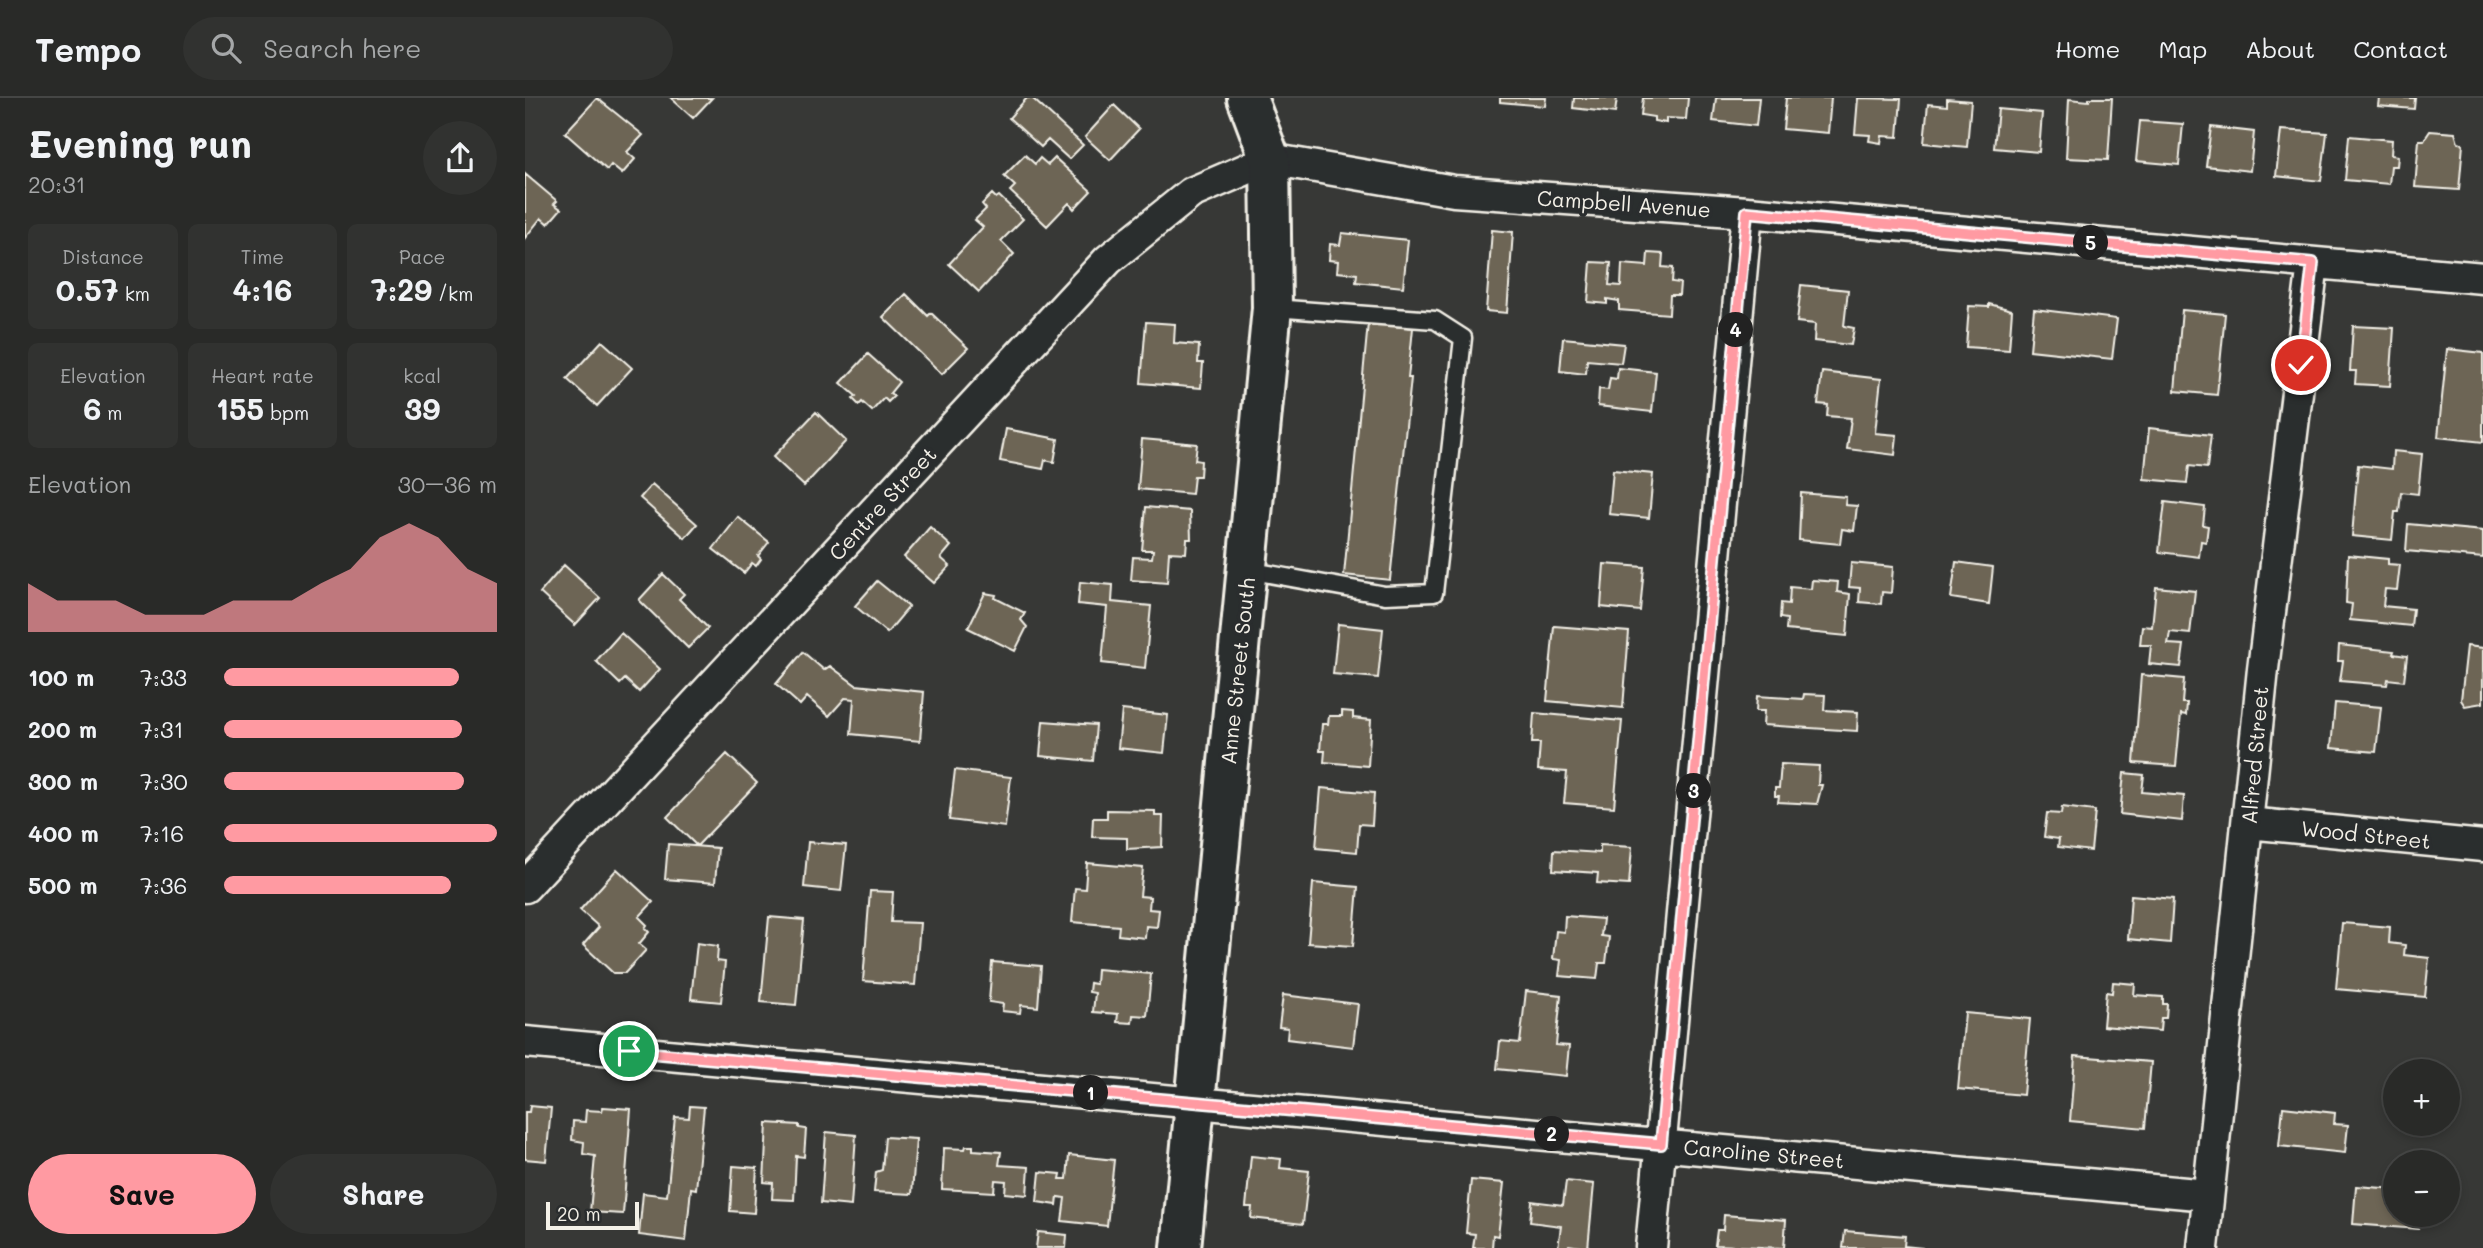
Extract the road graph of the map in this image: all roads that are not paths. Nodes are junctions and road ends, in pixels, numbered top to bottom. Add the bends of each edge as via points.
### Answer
1 (1247, 98) edge
2 (1270, 159) junction
3 (1747, 212) junction
4 (2313, 263) junction
5 (2483, 278) edge
6 (1272, 308) junction
7 (1247, 569) junction
8 (2248, 823) junction
9 (2483, 846) edge
10 (525, 887) edge
11 (525, 1042) edge
12 (1195, 1102) junction
13 (1661, 1144) junction
14 (2208, 1195) junction
15 (1181, 1248) edge
16 (1651, 1248) edge
17 (2203, 1248) edge

1 - 2 street, Anne Street South
2 - 3 street, Campbell Avenue via 1454,191
2 - 6 street, Anne Street South
2 - 10 street, Centre Street via 1191,193 1108,260
3 - 4 street, Campbell Avenue
3 - 13 street
4 - 5 street, Campbell Avenue
4 - 8 street, Alfred Street
6 - 7 street, Anne Street South
6 - 7 lane via 1435,320 1463,338 1434,593 1385,595
7 - 12 street, Anne Street South
8 - 9 street, Wood Street
8 - 14 street, Alfred Street
11 - 12 street, Caroline Street
12 - 13 street, Caroline Street
12 - 15 street, Anne Street South
13 - 14 street, Caroline Street
13 - 16 street
14 - 17 street, Alfred Street

